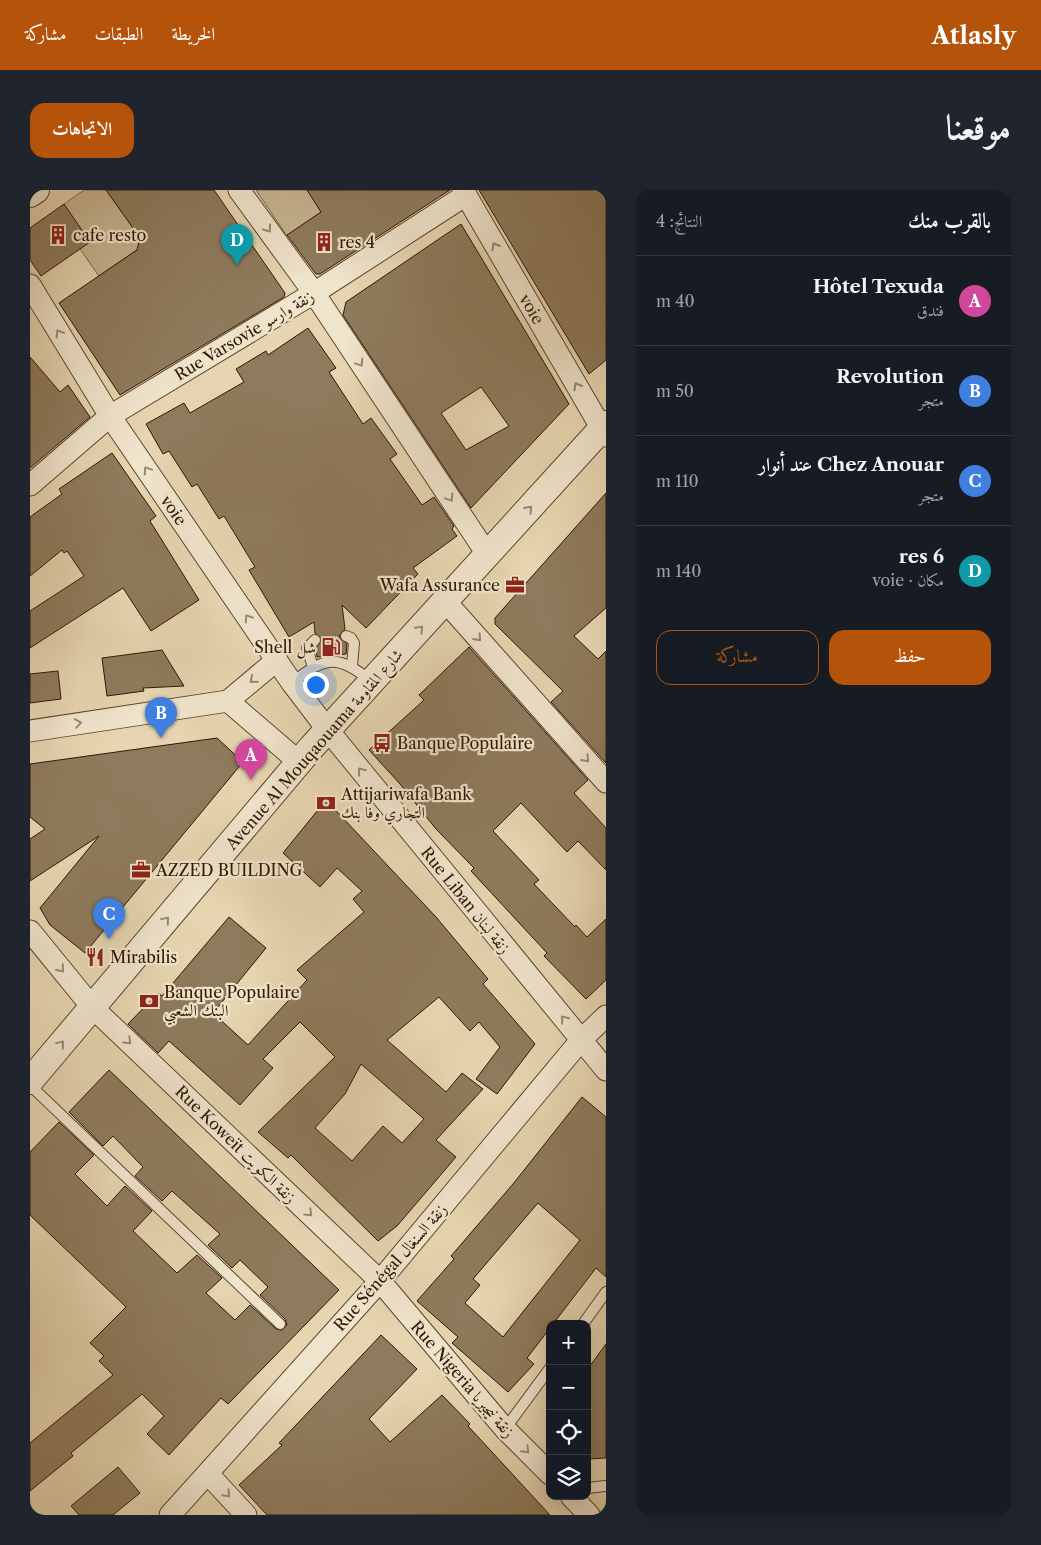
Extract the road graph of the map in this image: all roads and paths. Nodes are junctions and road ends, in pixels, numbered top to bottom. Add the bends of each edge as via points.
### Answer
1 (36, 190) edge
2 (239, 190) edge
3 (464, 193) edge
4 (30, 194) edge
5 (30, 285) edge
6 (314, 292) junction
7 (110, 416) junction
8 (604, 429) edge
9 (30, 485) edge
10 (487, 554) junction
11 (445, 602) junction
12 (346, 636) dead end
13 (315, 640) dead end
14 (277, 660) junction
15 (313, 667) junction
16 (362, 674) junction
17 (292, 683) junction
18 (228, 701) junction
19 (327, 729) junction
20 (30, 731) edge
21 (299, 762) junction
22 (606, 782) edge
23 (30, 931) edge
24 (92, 1007) junction
25 (606, 1016) edge
26 (581, 1040) junction
27 (606, 1070) edge
28 (30, 1083) edge
29 (380, 1281) junction
30 (606, 1292) edge
31 (585, 1320) edge
32 (280, 1324) dead end
33 (546, 1373) edge
34 (505, 1429) junction
35 (546, 1470) edge
36 (208, 1474) junction
37 (606, 1486) edge
38 (591, 1488) edge
39 (575, 1500) edge
40 (170, 1515) edge
41 (246, 1515) edge
42 (588, 1515) edge

1 - 4 street
2 -> 6 street
3 - 6 street, Rue Varsovie زنقة وارسو
8 -> 3 street, voie
7 -> 5 street, voie
6 - 7 street, Rue Varsovie زنقة وارسو
6 -> 10 street
7 - 9 street, Rue Varsovie زنقة وارسو
14 -> 7 street, voie
10 -> 8 street, Avenue Al Mouqaouama شارع المقاومة
10 - 11 street, Avenue Al Mouqaouama شارع المقاومة
16 -> 11 street, Avenue Al Mouqaouama شارع المقاومة
11 -> 22 street
12 - 16 lane via 354,643
13 - 15 lane via 307,648
14 - 17 street, voie
14 -> 18 street
15 - 16 lane via 336,662
15 - 17 lane
16 - 19 street, Avenue Al Mouqaouama شارع المقاومة
17 - 19 street, voie
20 -> 18 street
18 - 21 street
19 - 21 street, Avenue Al Mouqaouama شارع المقاومة
26 -> 19 street, Rue Liban زنقة لبنان
24 -> 21 street, Avenue Al Mouqaouama شارع المقاومة
23 -> 24 street, Rue Koweït زنقة الكويت
28 -> 24 street, Avenue Al Mouqaouama شارع المقاومة
24 -> 29 street, Rue Koweït زنقة الكويت
25 - 26 street, Rue Sénégal زنقة السنغال
26 - 27 street, Rue Liban زنقة لبنان
26 - 29 street, Rue Sénégal زنقة السنغال
28 - 32 lane
29 - 34 street, Rue Nigeria زنقة نيجيريا
29 - 36 street, Rue Sénégal زنقة السنغال
30 - 31 lane
33 - 34 lane
34 -> 35 street, Rue Nigeria زنقة نيجيريا
36 - 40 street, Rue Sénégal زنقة السنغال
36 -> 41 street
37 - 38 lane
39 - 42 street

